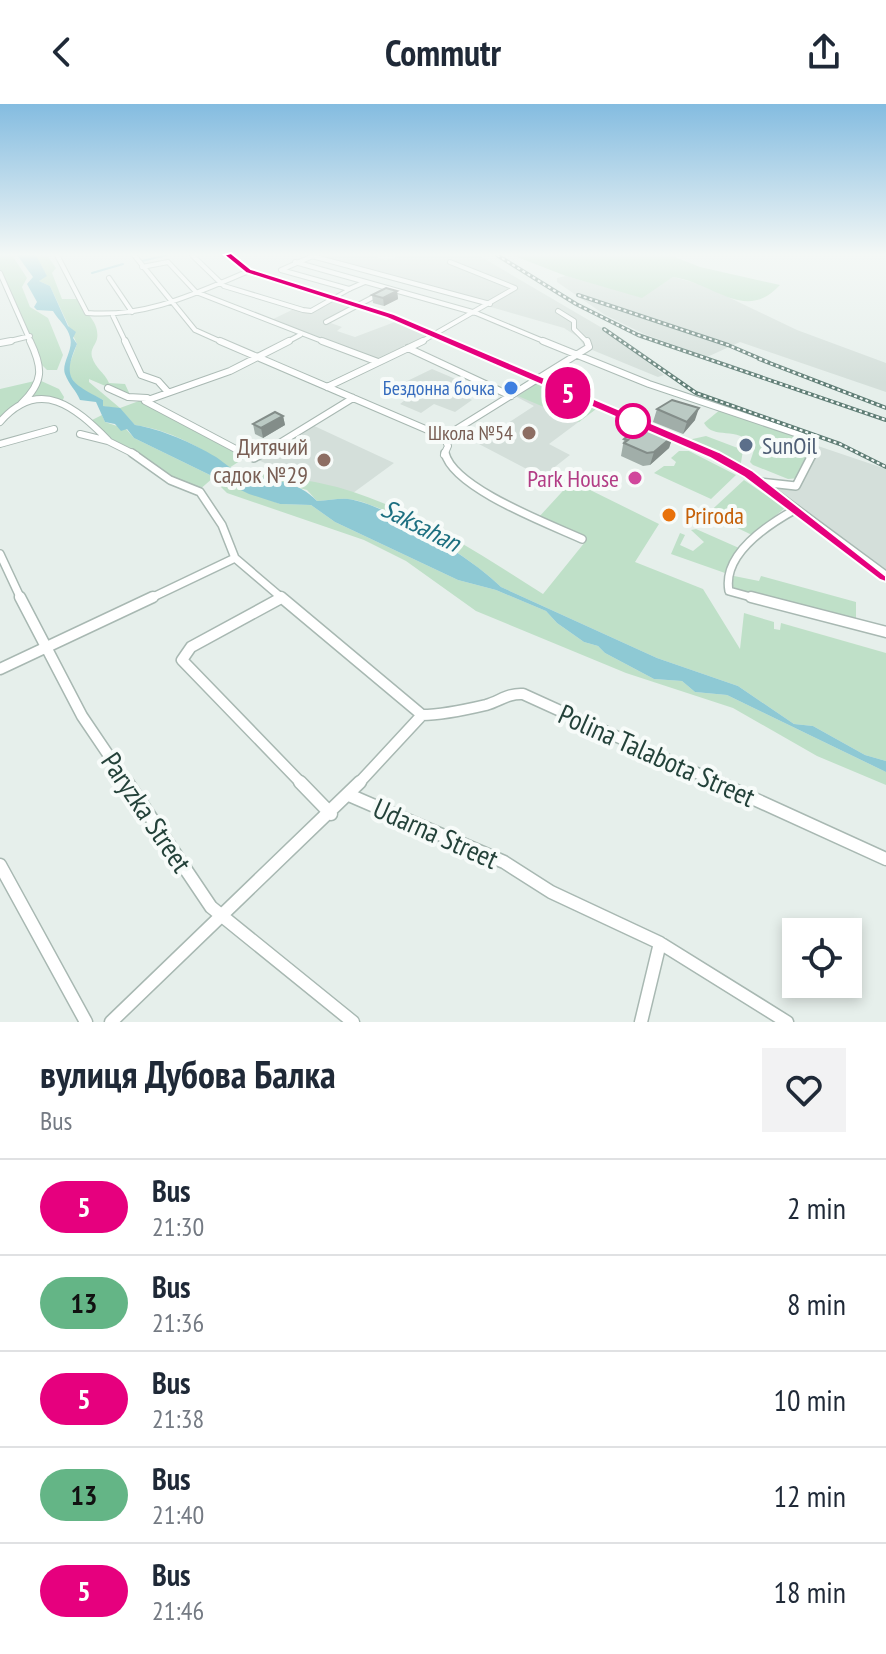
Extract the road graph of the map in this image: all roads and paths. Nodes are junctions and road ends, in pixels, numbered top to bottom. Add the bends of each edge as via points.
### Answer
1 (11, 298) edge
2 (79, 298) edge
3 (122, 298) edge
4 (168, 298) edge
5 (181, 298) edge
6 (210, 298) edge
7 (268, 298) edge
8 (334, 298) joint
9 (370, 298) edge
10 (420, 298) edge
11 (466, 298) edge
12 (499, 298) edge
13 (171, 302) junction
14 (358, 304) junction
15 (490, 304) junction
16 (558, 311) dead end
17 (132, 312) junction
18 (476, 313) junction
19 (113, 316) junction
20 (326, 322) dead end
21 (300, 335) junction
22 (435, 335) junction
23 (30, 336) junction
24 (0, 343) edge
25 (408, 348) junction
26 (579, 355) junction
27 (257, 357) junction
28 (378, 362) junction
29 (537, 379) junction
30 (327, 387) junction
31 (108, 388) dead end
32 (167, 391) junction
33 (511, 396) junction
34 (147, 398) junction
35 (353, 398) junction
36 (21, 404) junction
37 (0, 422) edge
38 (54, 429) dead end
39 (80, 434) dead end
40 (444, 437) junction
41 (108, 441) junction
42 (0, 444) edge
43 (760, 482) junction
44 (796, 509) junction
45 (582, 539) dead end
46 (0, 554) edge
47 (235, 558) junction
48 (886, 576) edge
49 (281, 598) junction
50 (886, 632) edge
51 (44, 648) junction
52 (0, 669) edge
53 (422, 715) junction
54 (349, 795) junction
55 (331, 814) junction
56 (886, 859) edge
57 (0, 865) edge
58 (223, 917) junction
59 (660, 943) junction
60 (86, 1022) edge
61 (111, 1022) edge
62 (353, 1022) edge
63 (641, 1022) edge
64 (787, 1022) edge

1 - 23 street
2 - 19 street via 87,313
3 - 17 street
4 - 13 street
5 - 13 street
6 - 21 street
7 - 8 street via 307,311
8 - 14 street
9 - 14 street
10 - 18 street
11 - 15 street
12 - 15 street
13 - 17 street
13 - 27 street via 195,330
14 - 20 street
14 - 22 street
15 - 18 street
16 - 26 street via 574,321 575,330 590,343
17 - 19 street
18 - 22 street
18 - 26 street
19 - 32 street via 141,375
21 - 27 street
21 - 28 street
22 - 25 street
22 - 29 street
23 - 24 street
23 - 36 street via 40,372 35,391
25 - 28 street
25 - 33 street
26 - 29 street
26 - 43 street via 812,442 813,455 796,486
27 - 30 street
27 - 32 street
28 - 30 street
29 - 33 street
29 - 43 street via 715,455
30 - 35 street
31 - 34 street
32 - 34 street
33 - 40 street
34 - 35 street via 147,403 254,458
35 - 40 street
36 - 37 street
36 - 41 street via 62,403 86,416
38 - 42 street
39 - 41 street
40 - 45 street via 444,455 470,479
41 - 47 street via 170,480 200,492
43 - 44 street
44 - 48 street
44 - 50 street via 776,518 739,555 728,576 729,591
46 - 51 street, Paryzka Street
47 - 49 street
47 - 51 street
49 - 53 street
49 - 55 street via 191,647 182,660
51 - 52 street
51 - 58 street, Paryzka Street via 82,716 211,907
53 - 54 street, Udarna Street
53 - 56 street, Polina Talabota Street via 523,694
54 - 55 street
54 - 59 street, Udarna Street via 504,862 551,892
55 - 58 street
57 - 60 street
58 - 61 street
58 - 62 street, Paryzka Street
59 - 63 street
59 - 64 street, Udarna Street

